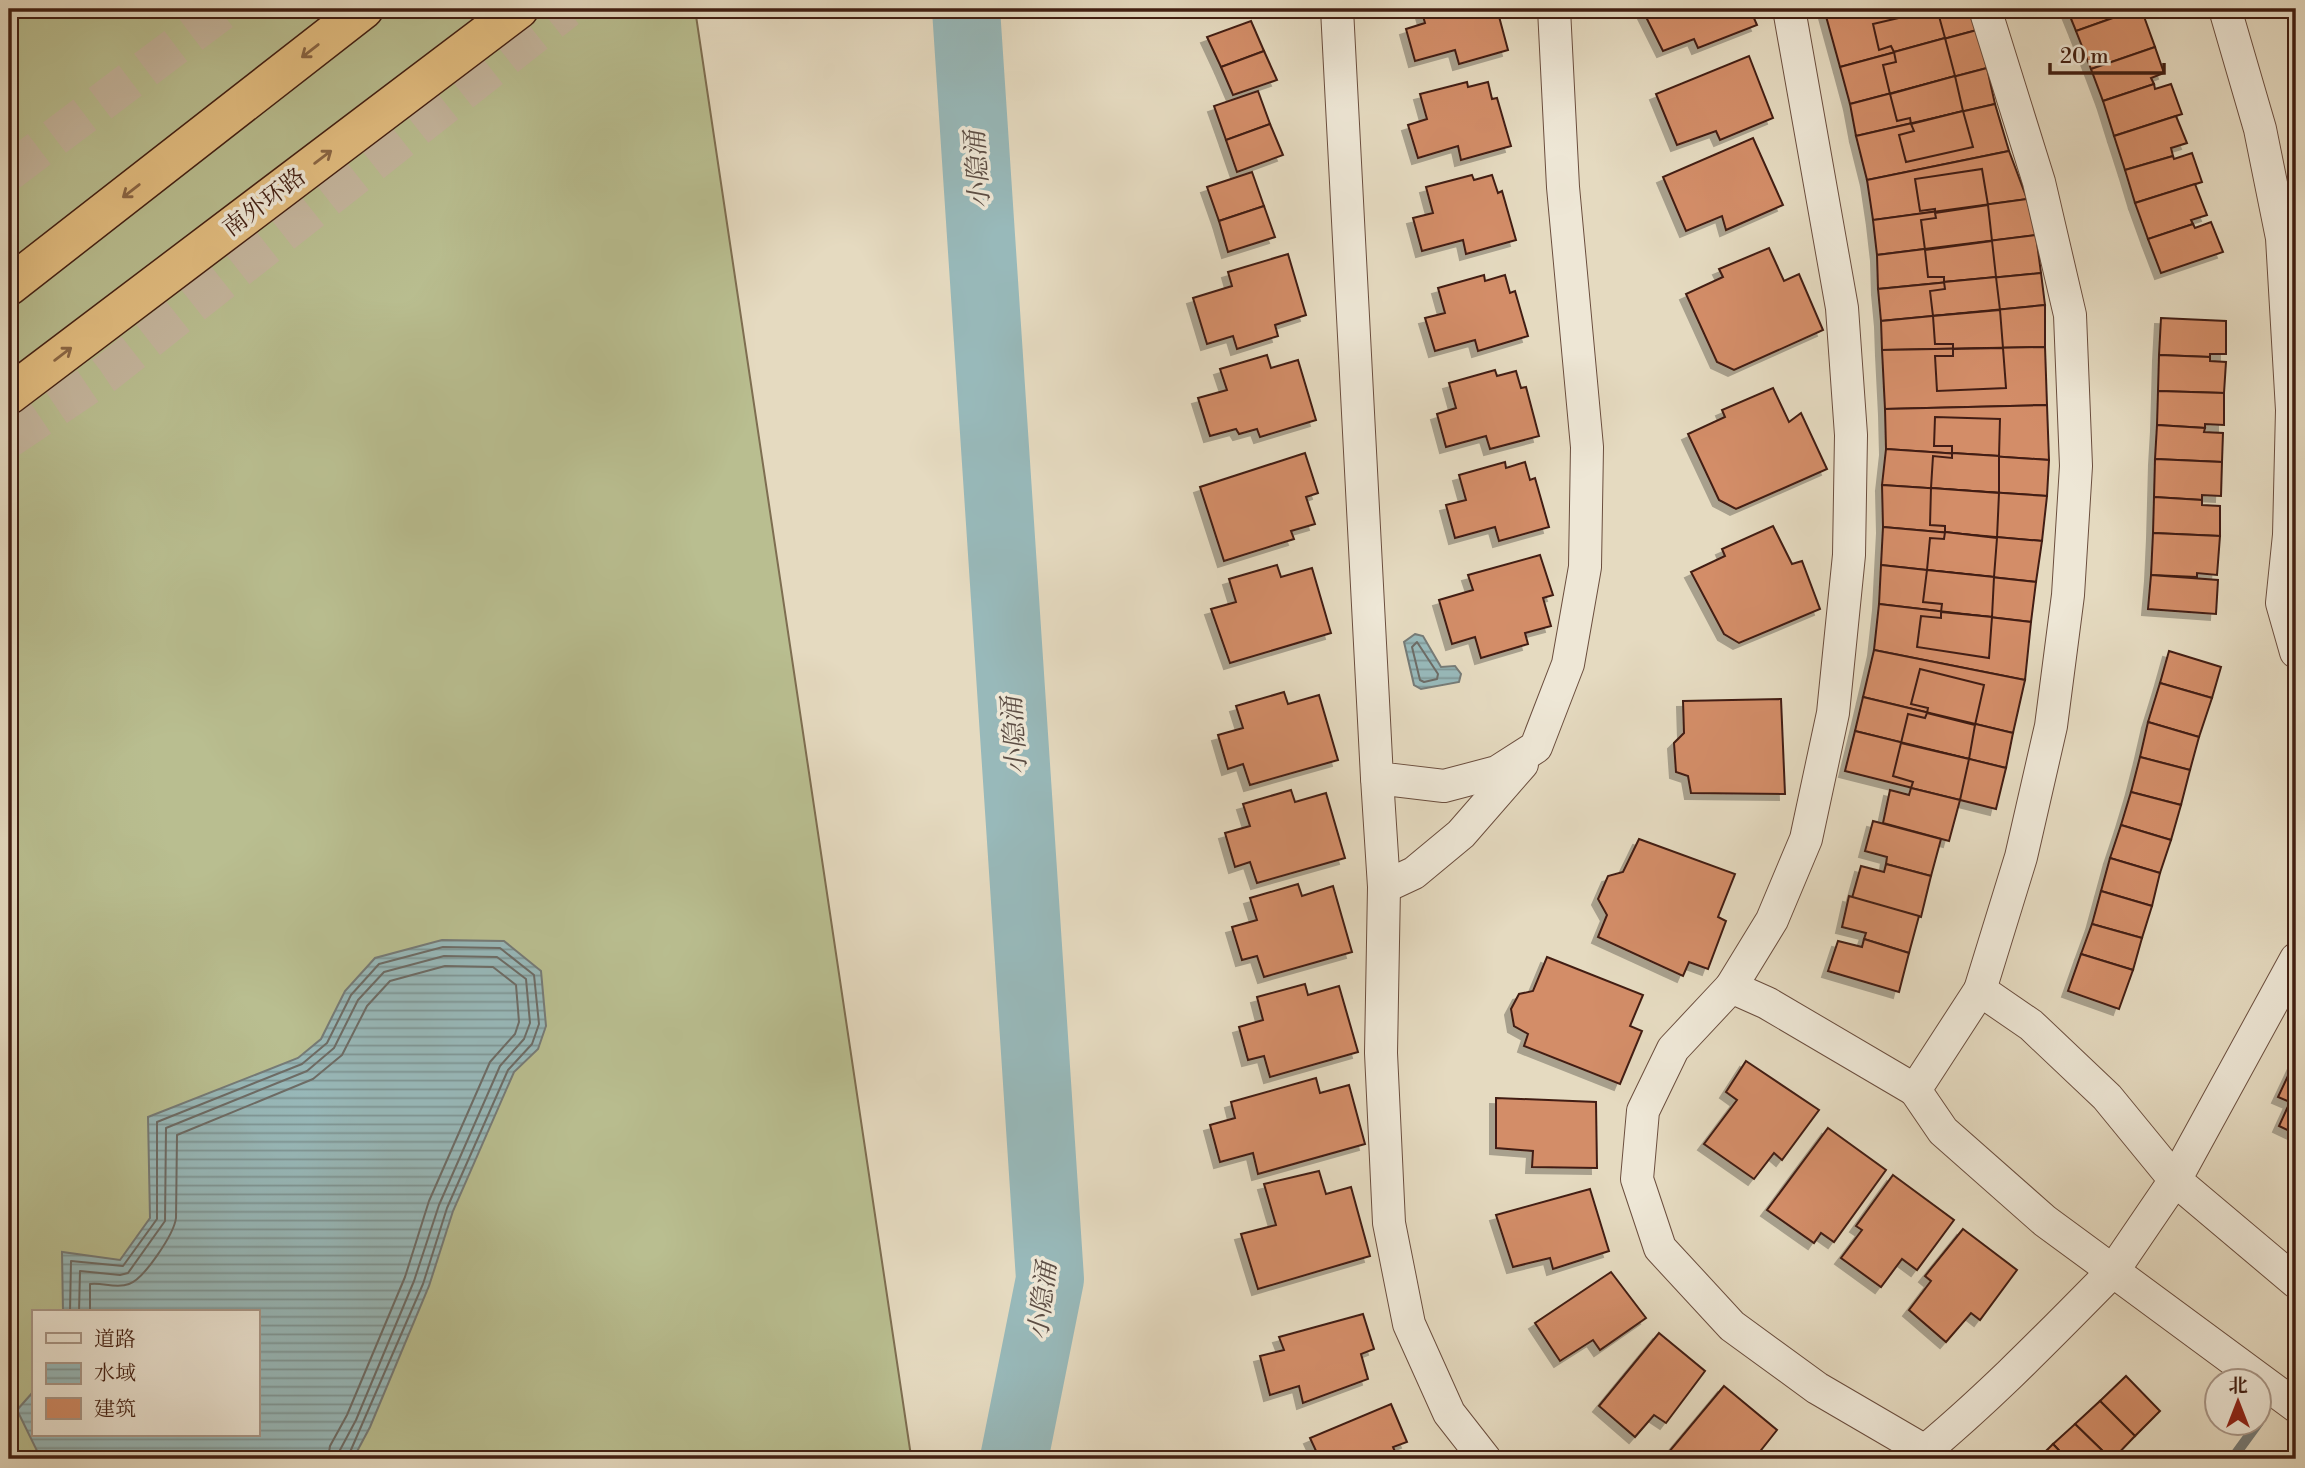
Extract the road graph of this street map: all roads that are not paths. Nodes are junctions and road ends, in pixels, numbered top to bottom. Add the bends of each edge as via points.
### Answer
1 (364, 9) edge
2 (519, 9) edge
3 (1337, 9) edge
4 (1554, 9) edge
5 (1788, 9) edge
6 (1985, 9) edge
7 (2225, 9) edge
8 (9, 286) edge
9 (9, 395) edge
10 (2296, 652) edge
11 (1536, 747) junction
12 (1377, 778) junction
13 (1384, 887) junction
14 (2296, 959) edge
15 (1731, 987) junction
16 (1980, 990) junction
17 (1915, 1090) junction
18 (2175, 1180) junction
19 (2113, 1271) junction
20 (2296, 1282) edge
21 (2296, 1406) edge
22 (1920, 1455) edge
23 (1485, 1459) edge

1 -> 8 highway
9 -> 2 highway, 南外环路
3 - 12 street
4 - 11 street via 1563,187 1587,447 1585,554 1568,664
5 - 15 street via 1842,308 1850,435 1849,555 1833,713 1806,839 1772,920
6 - 16 street via 2039,182 2070,315 2076,466 2068,596 2051,726 2021,857
7 - 10 street via 2260,129 2282,238 2292,410 2282,603
11 - 12 street via 1497,772 1444,786
11 - 13 street via 1461,834 1414,873
12 - 13 street
13 - 23 street via 1381,1053 1389,1223 1409,1324 1448,1413
14 - 18 street
15 - 17 street via 1768,1003
15 - 22 street via 1673,1049 1643,1111 1637,1179 1660,1248 1732,1326
16 - 17 street
16 - 18 street via 2031,1025 2107,1097
17 - 19 street via 1943,1131 2045,1221
18 - 19 street
18 - 20 street
19 - 21 street
19 - 22 street

